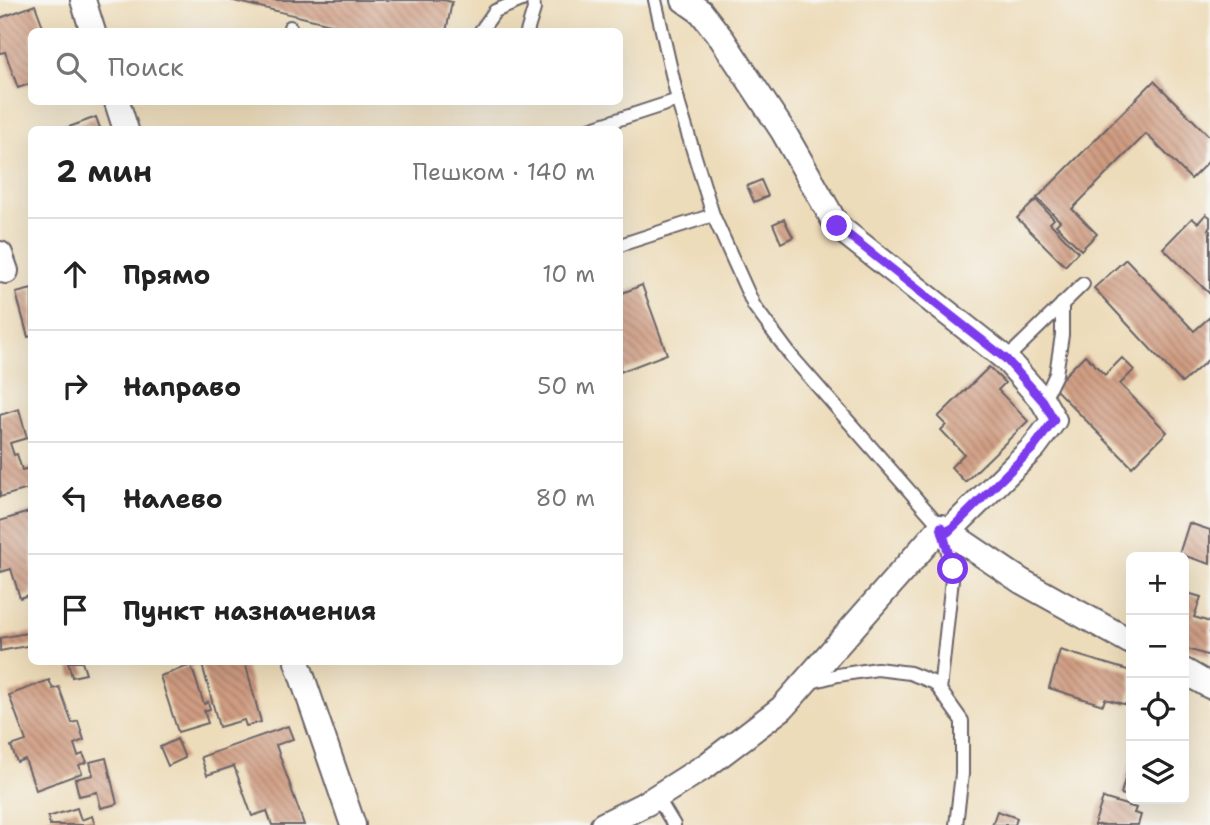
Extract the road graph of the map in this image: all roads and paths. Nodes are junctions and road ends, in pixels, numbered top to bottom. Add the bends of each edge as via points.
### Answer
1 (83, 0) edge
2 (522, 0) edge
3 (533, 0) edge
4 (655, 0) edge
5 (684, 0) edge
6 (92, 28) edge
7 (483, 28) edge
8 (528, 28) edge
9 (678, 100) junction
10 (118, 105) edge
11 (125, 126) edge
12 (598, 126) edge
13 (713, 215) junction
14 (623, 244) edge
15 (1083, 284) dead end
16 (1062, 304) junction
17 (1006, 359) junction
18 (1043, 401) junction
19 (945, 529) junction
20 (1126, 639) edge
21 (298, 665) edge
22 (1189, 674) edge
23 (804, 684) junction
24 (1210, 686) edge
25 (940, 690) junction
26 (657, 797) junction
27 (353, 825) edge
28 (603, 825) edge
29 (674, 825) edge
30 (956, 825) edge

1 - 6 street
2 - 7 lane via 495,11
3 - 8 lane
4 - 9 lane
5 - 17 street via 701,12 722,39 783,131 837,226
9 - 12 lane
9 - 13 lane
10 - 11 street
13 - 14 lane
13 - 19 lane via 754,306 792,357
15 - 16 lane
16 - 17 lane
16 - 18 lane via 1056,374
17 - 18 street
18 - 19 street via 1054,420 1034,447
19 - 20 street via 1021,581
19 - 23 street
19 - 25 lane via 953,569
21 - 27 street
22 - 24 street
23 - 25 lane via 877,668 910,673 935,683
23 - 26 street via 782,708
25 - 30 lane via 962,720
26 - 28 street
26 - 29 lane

